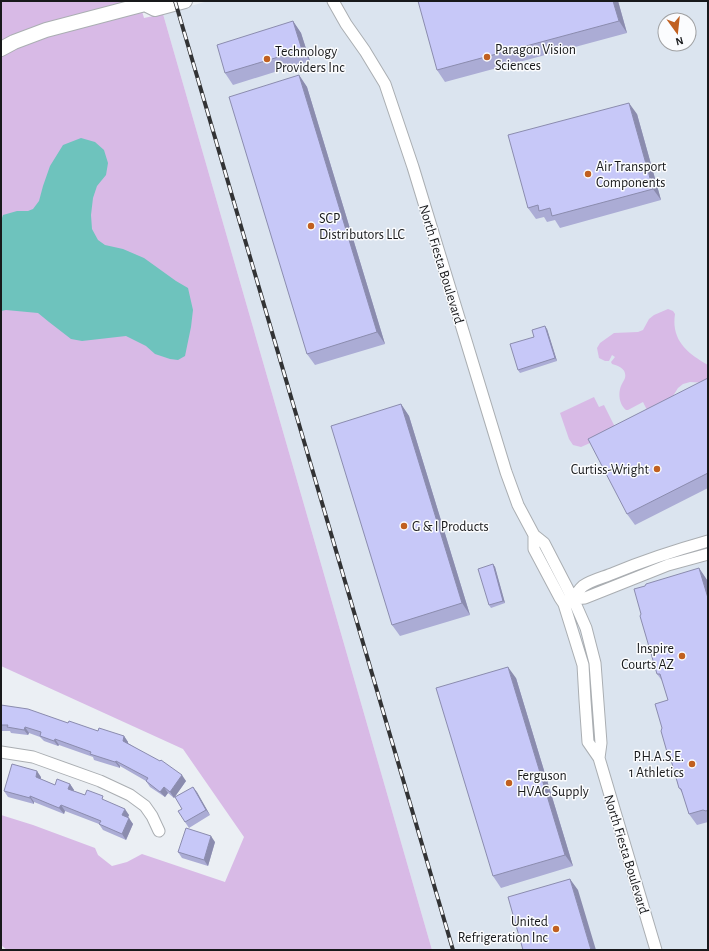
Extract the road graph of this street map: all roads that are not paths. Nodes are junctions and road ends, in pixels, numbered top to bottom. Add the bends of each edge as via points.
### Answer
1 (185, 1) edge
2 (333, 1) edge
3 (145, 2) edge
4 (1, 49) edge
5 (708, 541) edge
6 (708, 554) edge
7 (569, 602) junction
8 (1, 752) edge
9 (159, 831) dead end
10 (656, 950) edge

1 - 3 main road via 155,9
2 - 7 street, North Fiesta Boulevard via 385,84 413,167 506,472 518,505 534,535 544,543
3 - 4 main road via 46,30
5 - 7 street via 648,559 595,581 582,587
6 - 7 street via 668,564
7 - 10 street, North Fiesta Boulevard via 586,628 595,662 601,743 599,758
8 - 9 street via 33,757 100,781 130,795 145,806

